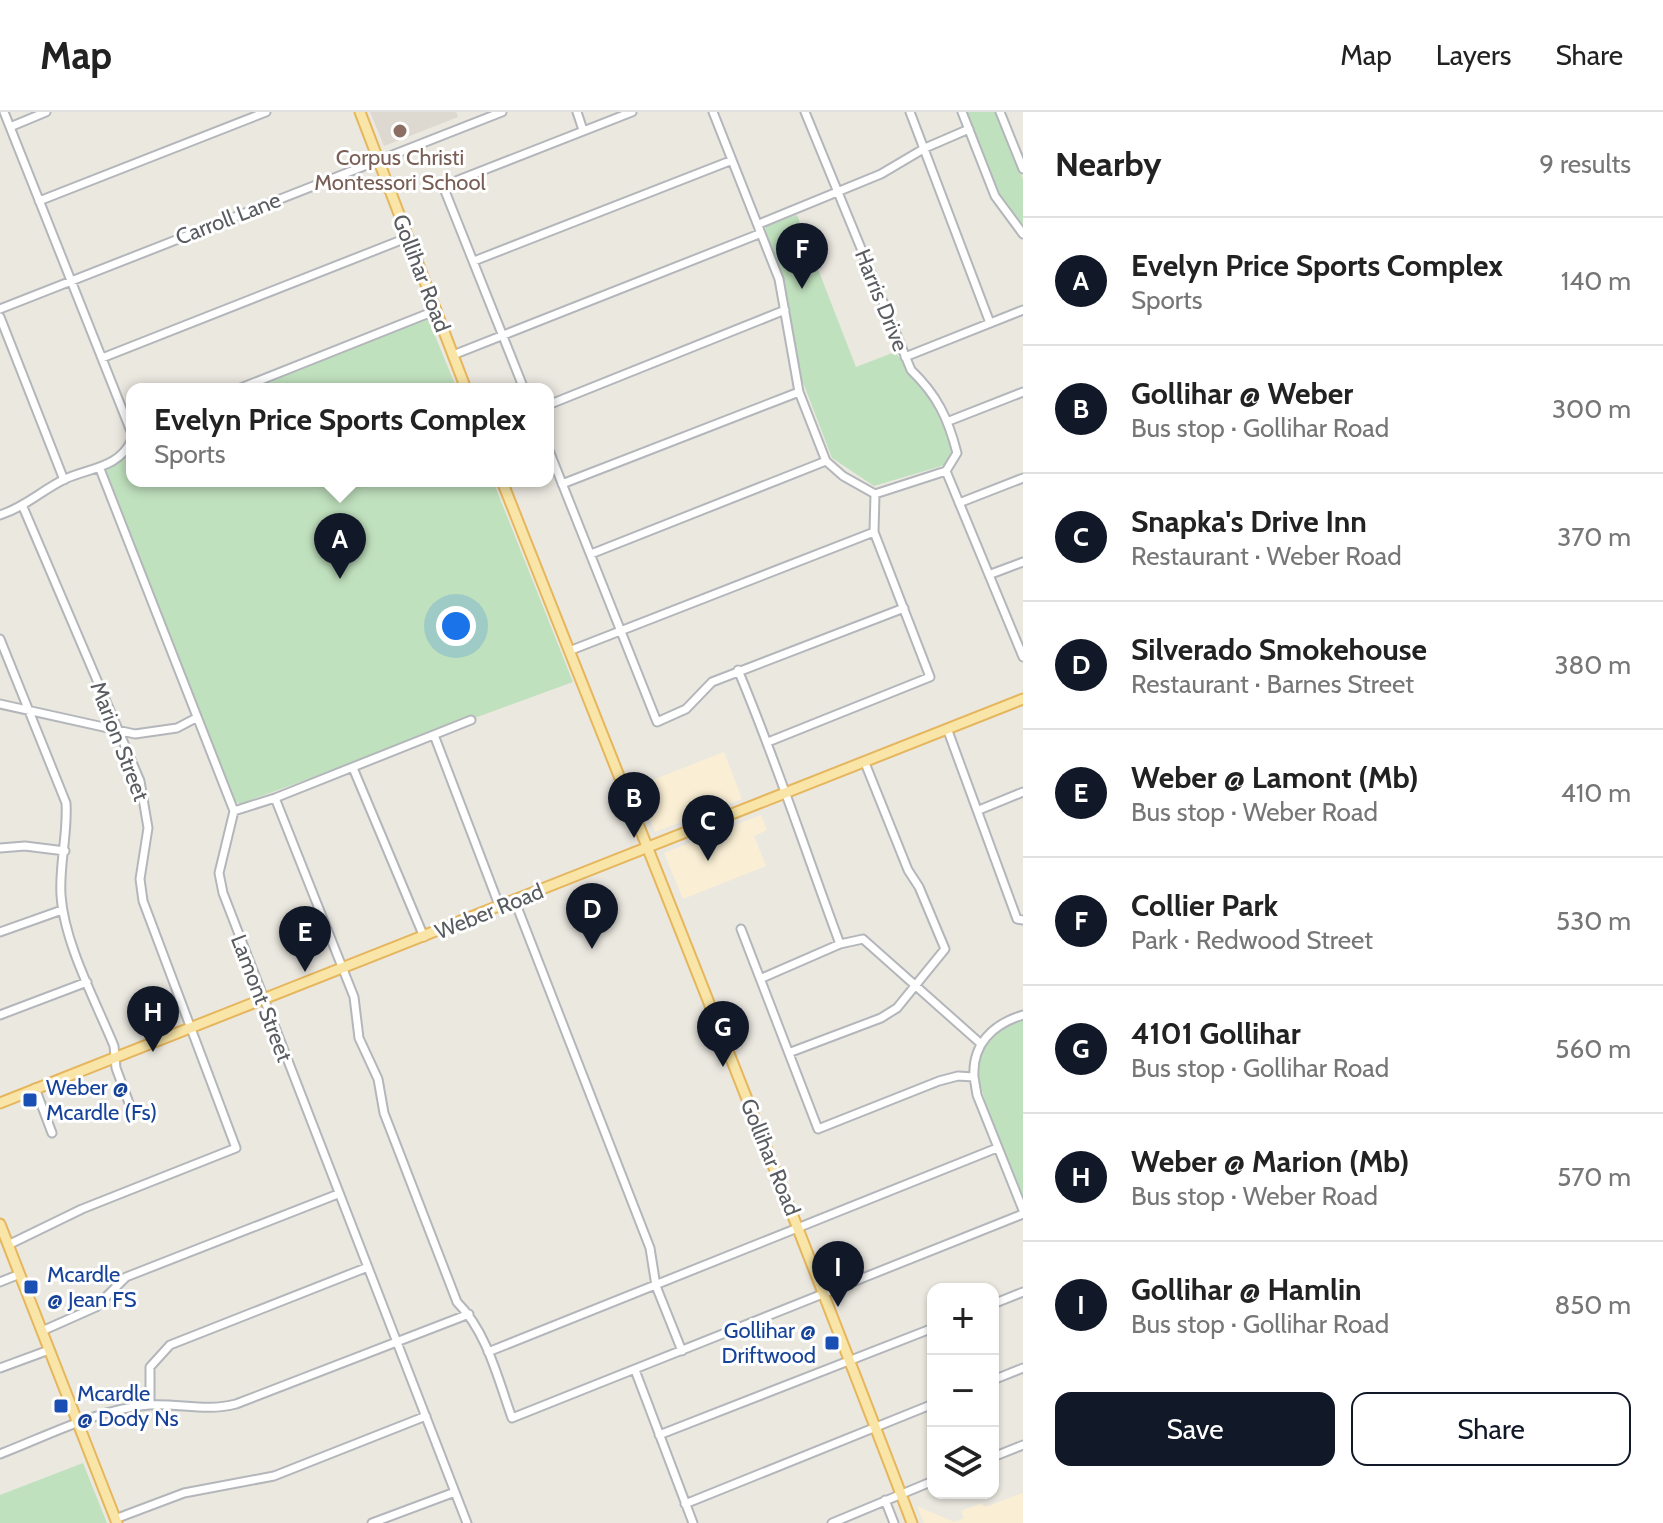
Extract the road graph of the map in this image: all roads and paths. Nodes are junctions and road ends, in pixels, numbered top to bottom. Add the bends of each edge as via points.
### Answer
1 (4, 112) edge
2 (46, 112) edge
3 (266, 112) edge
4 (360, 112) edge
5 (502, 112) edge
6 (577, 112) edge
7 (632, 112) edge
8 (713, 112) edge
9 (805, 112) edge
10 (910, 112) edge
11 (962, 112) edge
12 (1000, 112) edge
13 (10, 127) junction
14 (969, 129) junction
15 (583, 130) junction
16 (925, 148) junction
17 (380, 160) junction
18 (730, 161) junction
19 (1023, 169) edge
20 (838, 191) junction
21 (39, 201) junction
22 (759, 224) junction
23 (759, 234) junction
24 (1023, 234) edge
25 (409, 237) junction
26 (474, 261) junction
27 (70, 279) junction
28 (0, 309) edge
29 (437, 310) junction
30 (785, 310) junction
31 (1023, 310) edge
32 (0, 317) edge
33 (990, 323) junction
34 (503, 335) junction
35 (453, 355) junction
36 (905, 357) junction
37 (102, 358) junction
38 (253, 383) edge
39 (464, 383) edge
40 (522, 383) edge
41 (799, 392) junction
42 (1023, 392) edge
43 (554, 403) edge
44 (126, 420) edge
45 (949, 421) junction
46 (126, 445) edge
47 (826, 461) junction
48 (554, 463) edge
49 (100, 469) junction
50 (946, 471) junction
51 (1023, 478) edge
52 (64, 480) junction
53 (562, 484) junction
54 (504, 487) edge
55 (875, 494) junction
56 (959, 503) junction
57 (23, 507) junction
58 (0, 515) edge
59 (874, 532) junction
60 (591, 554) junction
61 (1023, 562) edge
62 (991, 574) junction
63 (904, 608) junction
64 (621, 632) junction
65 (0, 639) edge
66 (569, 651) junction
67 (1022, 651) edge
68 (738, 670) junction
69 (1023, 699) edge
70 (0, 704) edge
71 (28, 710) junction
72 (196, 718) junction
73 (471, 720) dead end
74 (117, 728) junction
75 (948, 731) junction
76 (434, 735) junction
77 (768, 742) junction
78 (865, 763) junction
79 (353, 768) junction
80 (1023, 792) edge
81 (783, 794) junction
82 (275, 798) junction
83 (979, 810) junction
84 (234, 811) junction
85 (0, 848) edge
86 (647, 850) junction
87 (65, 851) junction
88 (514, 899) junction
89 (499, 905) junction
90 (62, 910) junction
91 (1023, 920) edge
92 (741, 929) dead end
93 (0, 932) edge
94 (424, 937) junction
95 (840, 944) junction
96 (342, 969) junction
97 (762, 978) junction
98 (87, 982) junction
99 (915, 984) junction
100 (263, 999) junction
101 (0, 1015) edge
102 (1023, 1015) edge
103 (189, 1029) junction
104 (980, 1043) junction
105 (791, 1052) junction
106 (115, 1056) junction
107 (974, 1077) junction
108 (35, 1088) junction
109 (0, 1103) edge
110 (129, 1103) dead end
111 (52, 1133) dead end
112 (997, 1148) junction
113 (338, 1194) junction
114 (1023, 1212) edge
115 (0, 1224) edge
116 (799, 1226) junction
117 (8, 1245) junction
118 (368, 1267) junction
119 (20, 1274) junction
120 (0, 1282) edge
121 (656, 1286) junction
122 (1023, 1292) edge
123 (823, 1294) junction
124 (999, 1302) edge
125 (469, 1314) junction
126 (927, 1330) edge
127 (42, 1331) junction
128 (397, 1344) junction
129 (49, 1350) junction
130 (682, 1351) junction
131 (488, 1352) junction
132 (850, 1361) junction
133 (0, 1368) edge
134 (1023, 1368) edge
135 (635, 1370) junction
136 (999, 1378) edge
137 (150, 1405) junction
138 (927, 1406) edge
139 (426, 1416) junction
140 (78, 1424) junction
141 (873, 1429) junction
142 (659, 1435) junction
143 (1023, 1445) edge
144 (0, 1454) edge
145 (999, 1455) edge
146 (927, 1483) edge
147 (455, 1492) junction
148 (901, 1493) junction
149 (885, 1500) junction
150 (685, 1504) junction
151 (116, 1521) edge
152 (372, 1523) edge
153 (467, 1523) edge
154 (693, 1523) edge
155 (832, 1523) edge
156 (894, 1523) edge
157 (912, 1523) edge

1 - 13 street
2 - 13 street
3 - 21 street
4 - 17 main road, Gollihar Road
5 - 17 street, Carroll Lane
6 - 15 street
7 - 15 street
8 - 18 street
9 - 20 street, Harris Drive
10 - 16 street
11 - 14 street
12 - 19 street
13 - 21 street
14 - 16 street
14 - 24 street via 995,196
15 - 26 street via 443,186
16 - 20 street
16 - 33 street
17 - 25 main road, Gollihar Road
17 - 27 street, Carroll Lane
18 - 22 street
18 - 26 street
20 - 22 street
20 - 36 street, Harris Drive
21 - 27 street
22 - 23 street
23 - 30 street via 779,279
23 - 34 street
25 - 29 main road, Gollihar Road
25 - 37 street
26 - 34 street
27 - 28 street, Carroll Lane
27 - 37 street
29 - 35 main road, Gollihar Road
29 - 38 street
30 - 41 street
30 - 43 street
31 - 33 street
32 - 52 street
33 - 36 street
34 - 35 street
34 - 40 street
35 - 39 main road, Gollihar Road
36 - 45 street, Harris Drive
37 - 44 street
41 - 47 street
41 - 53 street
42 - 45 street
45 - 50 street, Harris Drive via 957,453
46 - 49 street via 116,460
47 - 55 street
47 - 60 street
48 - 53 street
49 - 52 street
49 - 72 street
50 - 55 street
50 - 56 street
51 - 56 street
52 - 57 street
53 - 60 street
54 - 66 main road, Gollihar Road
55 - 59 street
56 - 62 street
57 - 58 street
57 - 74 street, Marion Street
59 - 63 street
59 - 64 street
60 - 64 street
61 - 62 street
62 - 67 street
63 - 68 street
63 - 77 street via 930,677
64 - 66 street
64 - 68 street via 657,722 673,717 712,682
65 - 71 street
66 - 86 main road, Gollihar Road
68 - 77 street
69 - 75 main road, Weber Road
70 - 71 street
71 - 74 street
71 - 87 street via 66,803
72 - 74 street via 177,728 135,734
72 - 84 street
73 - 76 street
74 - 103 street, Marion Street via 146,808 143,901
75 - 78 main road, Weber Road
75 - 83 street
76 - 79 street
76 - 89 street
77 - 81 street
78 - 81 main road, Weber Road
78 - 99 street via 945,949
79 - 82 street
79 - 94 street
80 - 83 street
81 - 86 main road, Weber Road
81 - 95 street
82 - 84 street
82 - 96 street
83 - 91 street via 1017,919
84 - 100 street, Lamont Street via 219,873
85 - 87 street
86 - 88 main road, Weber Road
86 - 116 main road, Gollihar Road
87 - 90 street
88 - 89 main road, Weber Road
88 - 121 street via 650,1248
89 - 94 main road, Weber Road
90 - 93 street
90 - 98 street
92 - 97 street
94 - 96 main road, Weber Road
95 - 97 street
95 - 99 street via 863,939
96 - 100 main road, Weber Road
96 - 125 street via 384,1113 457,1302
97 - 105 street
98 - 101 street
98 - 106 street
99 - 104 street
99 - 105 street via 897,1008 881,1018
100 - 103 main road, Weber Road
100 - 113 street, Lamont Street
102 - 104 street
103 - 106 main road, Weber Road
103 - 117 street, Marion Street via 236,1148 82,1209
104 - 107 street
105 - 107 street via 818,1129 939,1081
106 - 108 main road, Weber Road
106 - 110 street
107 - 112 street
108 - 109 main road, Weber Road
108 - 111 street
112 - 114 street
112 - 116 street
113 - 118 street, Lamont Street
113 - 127 street via 126,1277 96,1307
114 - 123 street
115 - 117 main road
116 - 121 street
116 - 123 main road, Gollihar Road
117 - 119 main road
118 - 128 street, Lamont Street
118 - 137 street via 170,1345 150,1367
119 - 120 street
119 - 127 main road
121 - 130 street
121 - 131 street
122 - 124 street
123 - 130 street
123 - 132 main road, Gollihar Road
125 - 128 street
125 - 131 street
126 - 132 street
127 - 129 main road
128 - 137 street via 217,1409
128 - 139 street, Lamont Street
129 - 133 street
129 - 140 main road
130 - 135 street
131 - 135 street via 512,1418
132 - 141 main road, Gollihar Road
132 - 142 street
134 - 136 street
135 - 142 street
137 - 140 street
138 - 141 street
139 - 147 street, Lamont Street
139 - 151 street via 274,1476 184,1493
140 - 144 street
140 - 151 main road
141 - 148 main road, Gollihar Road
141 - 150 street
142 - 150 street
143 - 145 street
146 - 148 street
147 - 152 street
147 - 153 street, Lamont Street
148 - 149 street
148 - 157 main road, Gollihar Road
149 - 155 street
149 - 156 street
150 - 154 street

